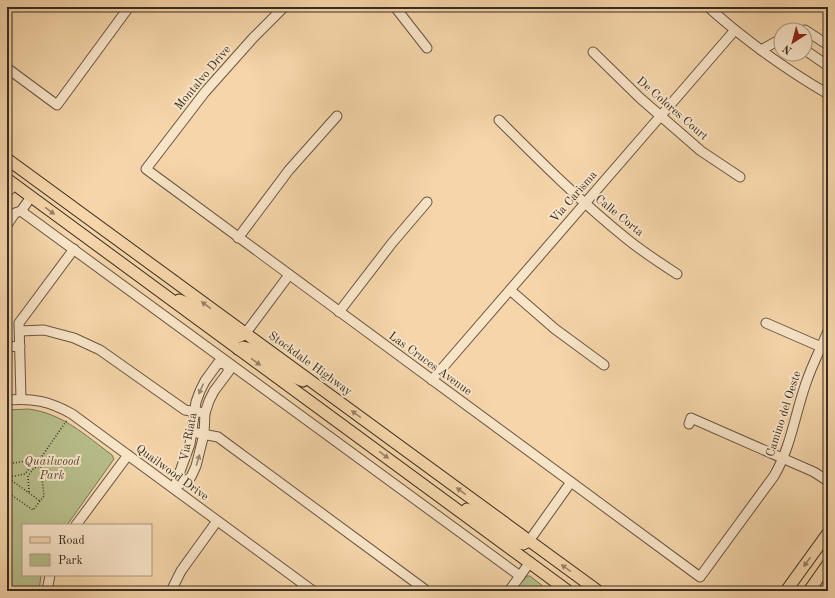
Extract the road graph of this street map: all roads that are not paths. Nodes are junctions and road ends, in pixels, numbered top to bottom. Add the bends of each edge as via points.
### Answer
1 (129, 7) edge
2 (284, 7) edge
3 (395, 7) edge
4 (708, 7) edge
5 (735, 30) junction
6 (813, 35) edge
7 (773, 43) edge
8 (828, 44) edge
9 (427, 48) dead end
10 (761, 50) junction
11 (593, 52) dead end
12 (813, 56) edge
13 (828, 66) edge
14 (7, 68) edge
15 (828, 94) edge
16 (337, 116) dead end
17 (660, 116) junction
18 (499, 120) dead end
19 (7, 159) edge
20 (146, 170) joint
21 (740, 177) dead end
22 (9, 186) edge
23 (31, 197) junction
24 (427, 202) dead end
25 (585, 203) junction
26 (21, 211) junction
27 (7, 225) edge
28 (238, 238) junction
29 (74, 249) junction
30 (677, 274) dead end
31 (289, 275) junction
32 (510, 290) junction
33 (166, 296) junction
34 (340, 312) junction
35 (766, 322) dead end
36 (20, 331) junction
37 (828, 331) edge
38 (245, 334) junction
39 (20, 346) junction
40 (7, 347) edge
41 (825, 348) edge
42 (238, 349) junction
43 (227, 363) junction
44 (604, 365) dead end
45 (432, 380) junction
46 (318, 386) junction
47 (21, 399) junction
48 (7, 400) edge
49 (195, 410) junction
50 (205, 413) junction
51 (689, 424) dead end
52 (192, 432) junction
53 (204, 434) junction
54 (128, 455) junction
55 (784, 458) junction
56 (828, 480) edge
57 (571, 482) junction
58 (174, 488) junction
59 (444, 499) junction
60 (218, 521) junction
61 (77, 524) edge
62 (828, 533) edge
63 (529, 541) junction
64 (530, 562) junction
65 (828, 564) edge
66 (50, 576) edge
67 (520, 576) junction
68 (700, 577) joint
69 (309, 590) edge
70 (47, 591) edge
71 (171, 591) edge
72 (427, 591) edge
73 (508, 591) edge
74 (568, 591) edge
75 (598, 591) edge
76 (786, 591) edge
77 (809, 591) edge

1 - 14 street via 57,104
2 - 20 street, Montalvo Drive via 243,48 205,92
3 - 9 street
4 - 5 street
5 - 10 street
5 - 17 street, Via Carisma
6 - 8 street
7 - 10 street
10 - 15 street
11 - 17 street, De Colores Court
12 - 13 street
16 - 28 street via 290,170
17 - 21 street, De Colores Court via 701,151
17 - 25 street, Via Carisma
18 - 25 street, Calle Corta
38 -> 19 main road, Stockdale Highway
20 - 28 street, Las Cruces Avenue
22 - 23 main road
23 - 26 street
23 -> 33 main road
24 - 34 street via 392,243
25 - 30 street, Calle Corta via 628,240
25 - 32 street, Via Carisma
26 - 27 street via 15,213
26 - 29 street
28 - 31 street, Las Cruces Avenue
29 - 36 street via 19,323
29 - 43 street
31 - 34 street, Las Cruces Avenue
31 - 38 street
32 - 44 street via 555,329
32 - 45 street, Via Carisma
33 - 38 main road via 185,302 238,337
33 - 42 main road
34 - 45 street, Las Cruces Avenue
35 - 41 street
36 - 39 street
36 - 49 street via 44,330 74,338 100,350 185,410
37 - 41 street, Camino del Oeste
38 - 46 main road, Stockdale Highway
39 - 40 street
39 - 47 street
41 - 55 street, Camino del Oeste via 806,383
42 - 43 street, Via Riata
42 - 46 main road via 251,349 292,376
42 -> 59 main road
43 -> 49 street, Via Riata via 218,363 205,381
43 - 50 street, Via Riata via 229,370 214,391
43 - 67 street
45 - 57 street, Las Cruces Avenue
63 -> 46 main road, Stockdale Highway
47 - 48 street, Quailwood Drive
47 - 54 street, Quailwood Drive via 37,400 61,408
49 - 50 street
49 - 52 street, Via Riata
50 - 53 street, Via Riata
51 - 55 street via 692,418
52 - 53 street
52 - 58 street, Via Riata via 187,456
58 -> 53 street, Via Riata via 191,477
53 - 72 street via 218,437
54 - 58 street, Quailwood Drive
54 - 61 street
55 - 56 street
55 - 68 street, Camino del Oeste via 774,476
57 - 63 street
57 - 68 street, Las Cruces Avenue
58 - 60 street, Quailwood Drive
59 - 63 main road via 479,515 519,543
59 - 64 main road
60 - 69 street, Quailwood Drive
60 - 71 street via 181,570
62 -> 76 main road
75 -> 63 main road, Stockdale Highway
64 - 67 street
64 - 74 main road
65 - 77 main road
66 - 70 street
67 - 73 street

